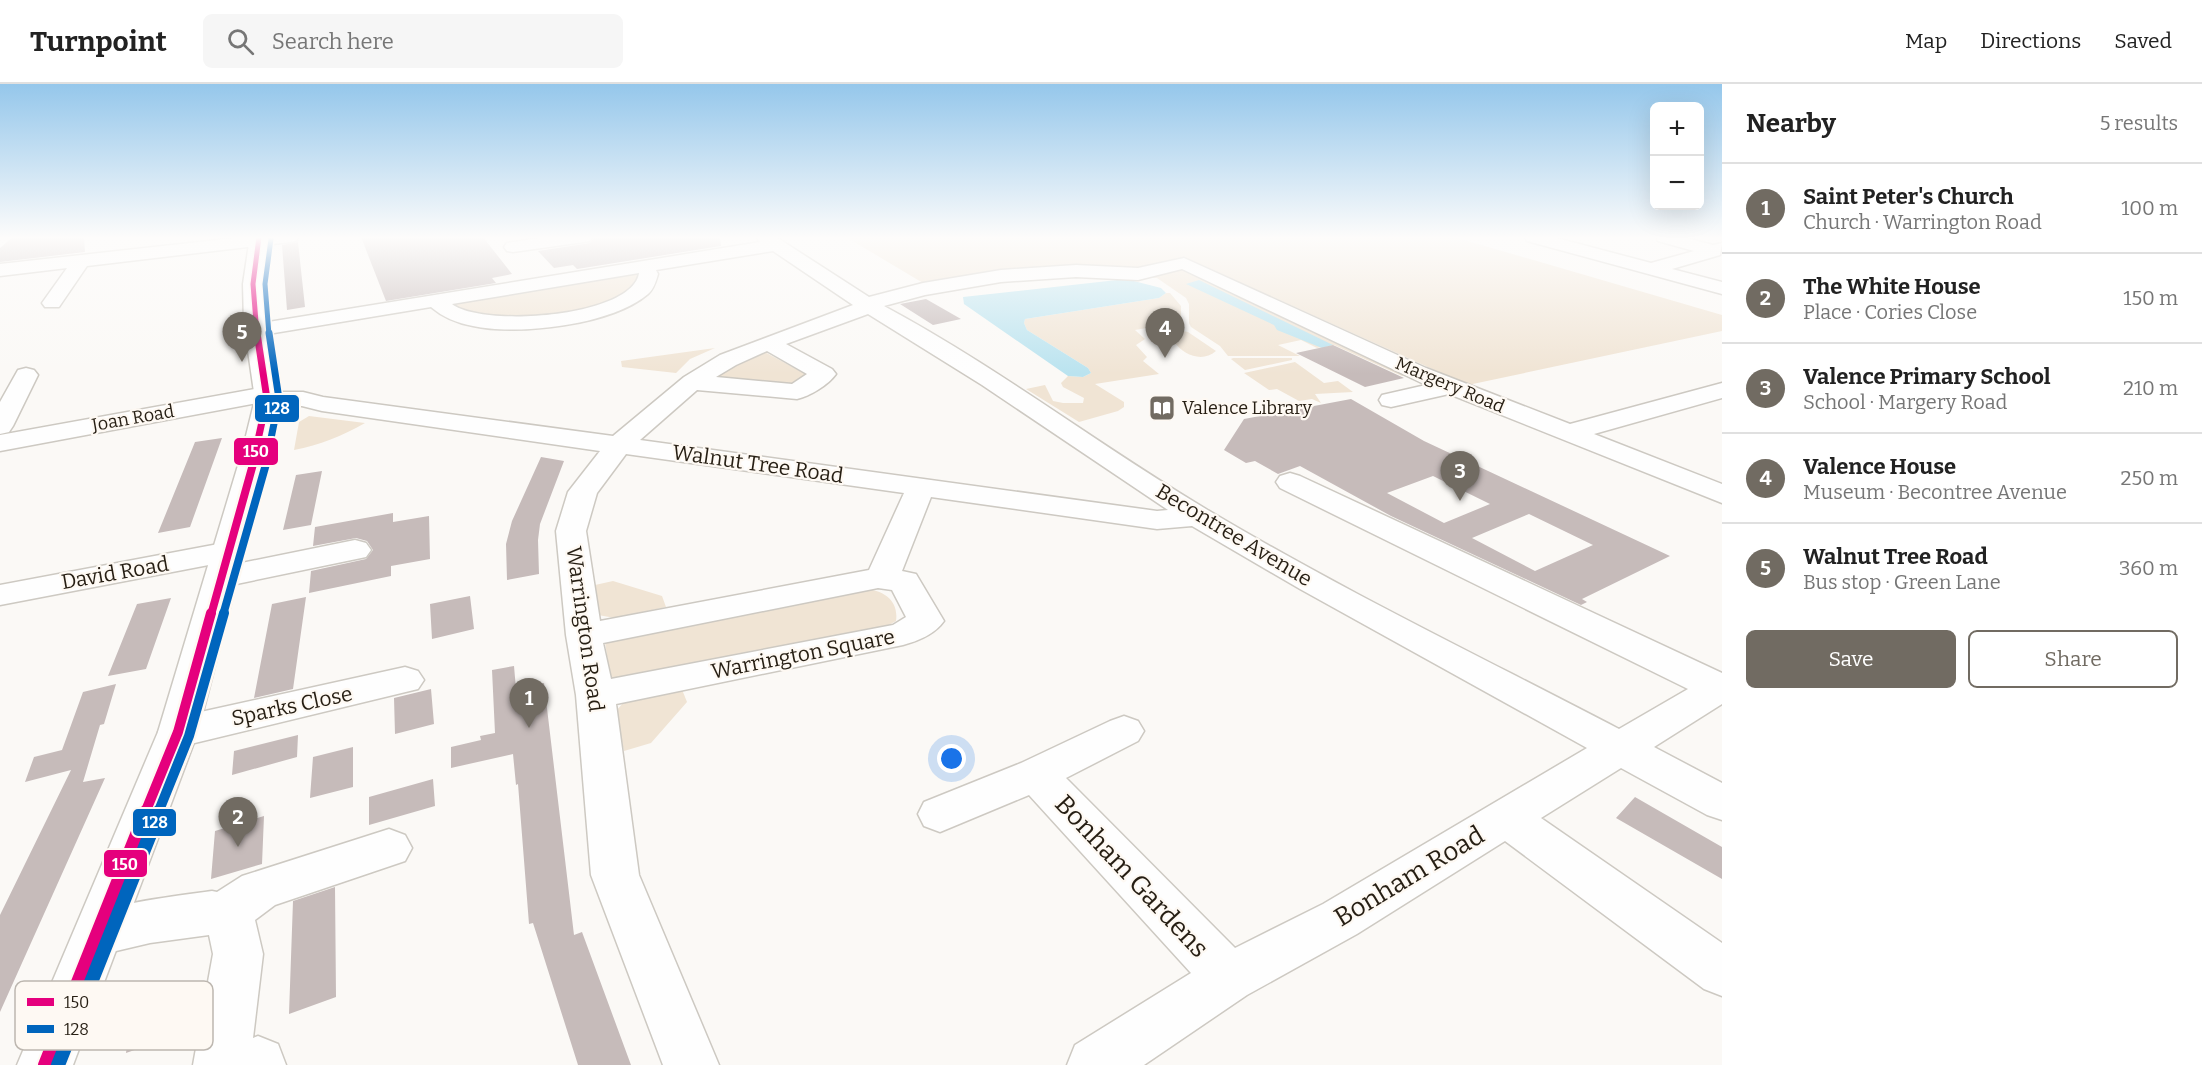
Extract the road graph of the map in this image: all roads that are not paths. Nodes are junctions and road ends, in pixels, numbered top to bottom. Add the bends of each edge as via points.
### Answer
1 (66, 283) edge
2 (253, 283) edge
3 (544, 283) edge
4 (647, 283) edge
5 (834, 283) edge
6 (960, 283) edge
7 (1226, 283) edge
8 (1702, 283) edge
9 (1722, 288) edge
10 (436, 301) junction
11 (52, 303) dead end
12 (868, 305) junction
13 (256, 330) junction
14 (768, 343) junction
15 (26, 375) dead end
16 (692, 382) junction
17 (1451, 386) junction
18 (1722, 390) edge
19 (1391, 400) dead end
20 (266, 403) junction
21 (0, 426) edge
22 (1568, 433) junction
23 (0, 443) edge
24 (619, 445) junction
25 (1290, 482) dead end
26 (921, 487) junction
27 (1722, 494) edge
28 (1195, 515) junction
29 (355, 550) dead end
30 (226, 565) junction
31 (882, 578) junction
32 (0, 595) edge
33 (584, 635) junction
34 (405, 680) dead end
35 (1721, 687) edge
36 (595, 695) junction
37 (1124, 731) dead end
38 (178, 732) junction
39 (1622, 749) junction
40 (1036, 774) junction
41 (1722, 803) edge
42 (940, 814) dead end
43 (1506, 818) junction
44 (389, 848) dead end
45 (222, 916) junction
46 (99, 933) junction
47 (1722, 972) edge
48 (1229, 978) junction
49 (79, 981) edge
50 (51, 1050) edge
51 (45, 1065) edge
52 (221, 1065) edge
53 (691, 1065) edge
54 (1095, 1065) edge

1 - 11 street
2 - 13 street
3 - 10 street
4 - 10 street via 631,298 607,309 544,322 499,324 454,314
5 - 12 street, Becontree Avenue
6 - 12 street, Warrington Road
7 - 17 street, Margery Road
8 - 9 street
10 - 13 street
12 - 14 street, Warrington Road
12 - 28 street, Becontree Avenue
13 - 20 street
14 - 16 street, Warrington Road via 728,360
14 - 16 street via 824,374 797,392
15 - 21 street
16 - 24 street, Warrington Road
17 - 19 street
17 - 22 street, Margery Road
18 - 22 street
20 - 23 street, Joan Road
20 - 24 street, Walnut Tree Road via 322,404
20 - 30 street
22 - 27 street, Margery Road
24 - 26 street, Walnut Tree Road
24 - 33 street, Warrington Road via 583,492 571,531
25 - 35 street
26 - 28 street, Walnut Tree Road via 1157,520
26 - 31 street
28 - 39 street, Becontree Avenue
29 - 30 street, David Road
30 - 32 street, David Road
30 - 38 street
31 - 33 street
31 - 36 street, Warrington Square via 904,581 926,621 903,634
33 - 36 street, Warrington Road
34 - 38 street, Sparks Close
35 - 39 street, Bonham Road
36 - 53 street, Warrington Road via 615,875
37 - 40 street, Bonham Gardens
38 - 46 street
39 - 41 street, Becontree Avenue
39 - 43 street, Bonham Road
40 - 42 street, Bonham Gardens
40 - 48 street, Bonham Gardens
43 - 47 street
43 - 48 street, Bonham Road via 1340,919
44 - 45 street via 259,890
45 - 46 street via 212,912
45 - 52 street via 231,921 238,954
46 - 49 street
48 - 54 street, Bonham Road
50 - 51 street

